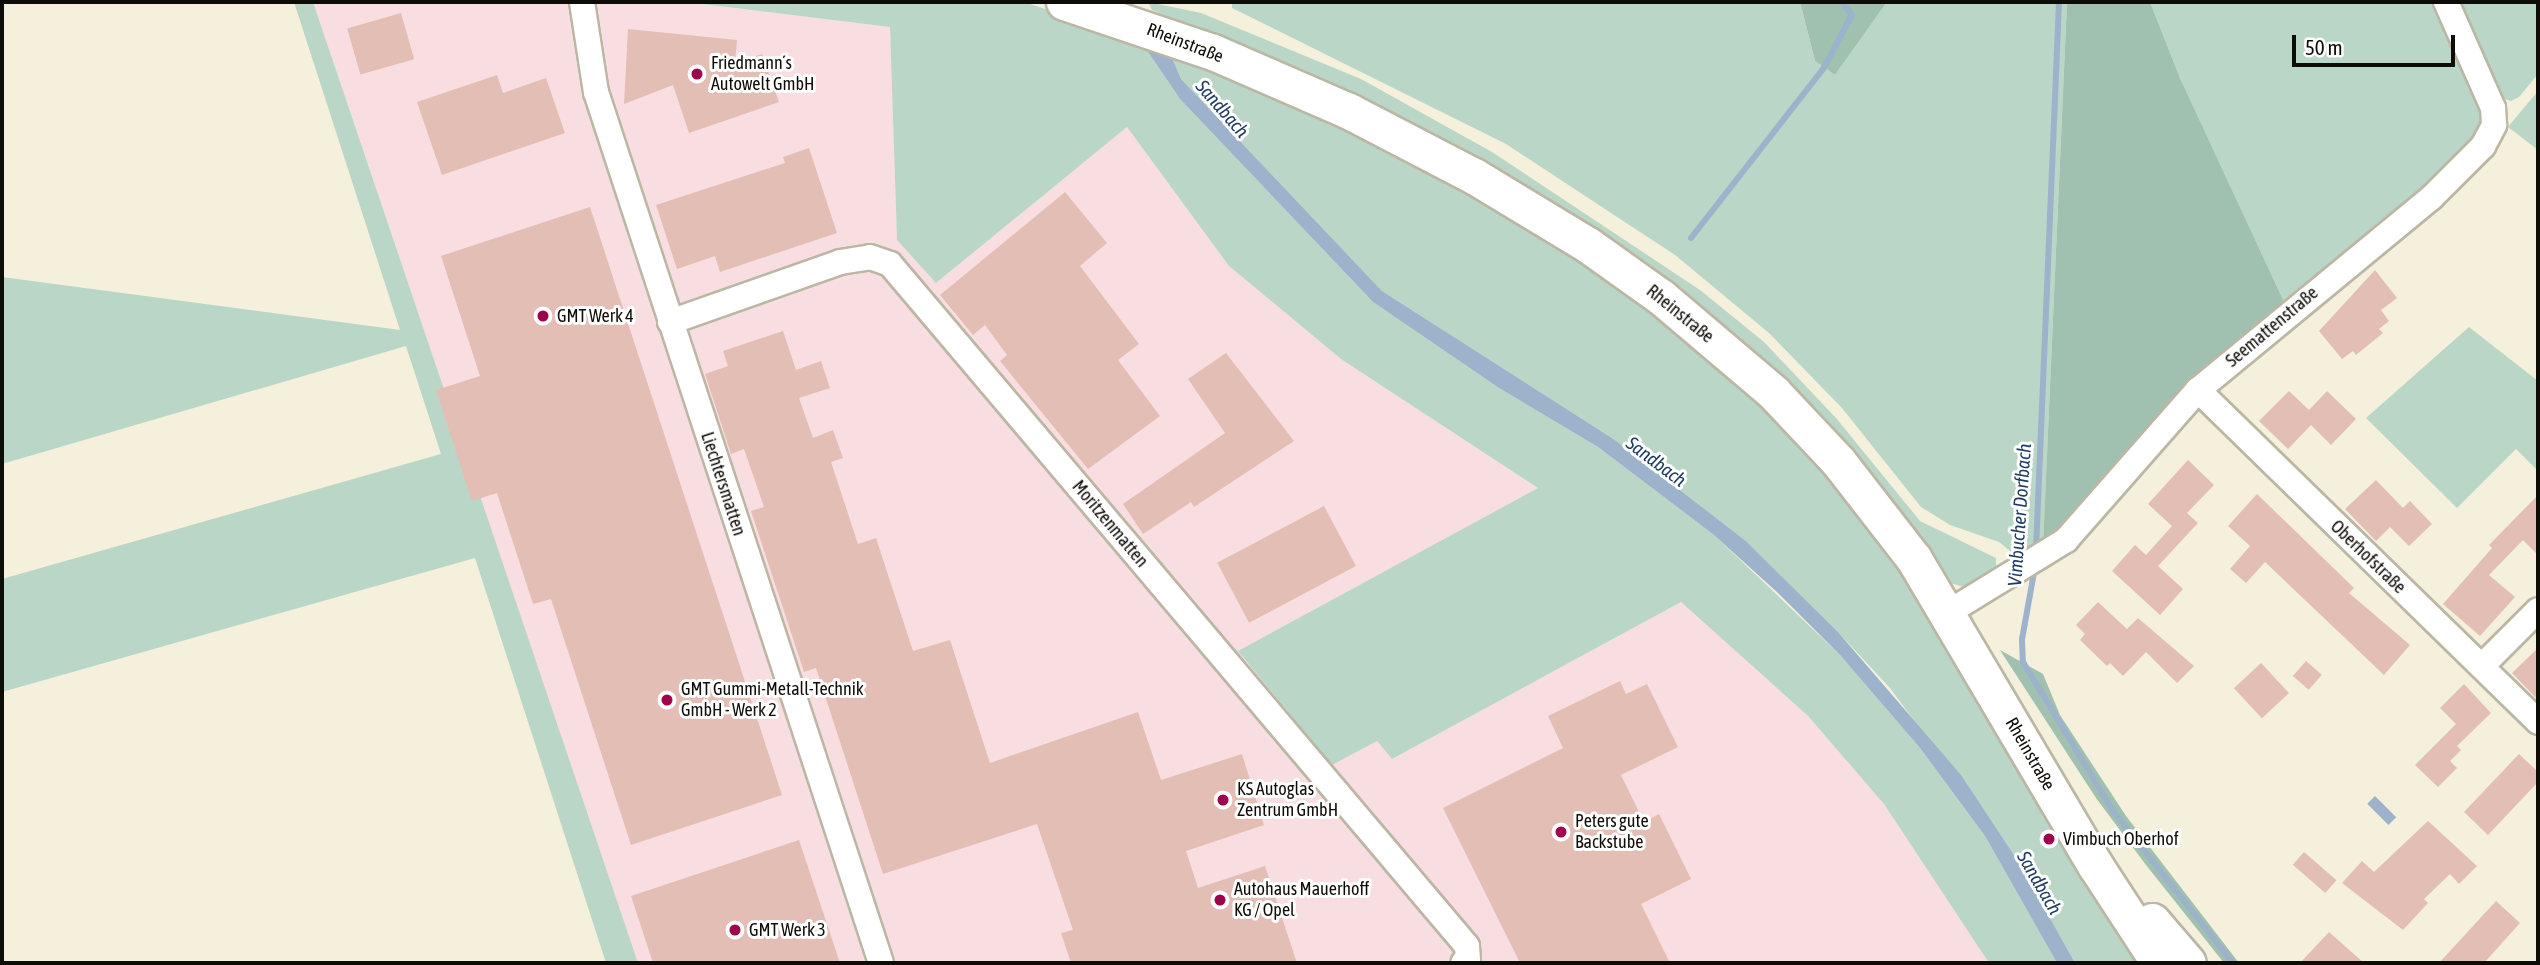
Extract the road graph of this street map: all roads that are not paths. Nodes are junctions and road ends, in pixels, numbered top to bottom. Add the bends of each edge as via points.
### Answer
1 (582, 2) edge
2 (1064, 2) edge
3 (2446, 2) edge
4 (670, 321) junction
5 (2198, 390) junction
6 (2538, 610) edge
7 (1949, 612) junction
8 (2482, 666) junction
9 (2538, 722) edge
10 (2095, 865) junction
11 (881, 963) edge
12 (1464, 963) edge
13 (2159, 963) edge
14 (2188, 963) edge

1 - 4 street, Liechtersmatten via 596,92
2 - 7 street, Rheinstraße via 1163,33 1349,111 1474,176 1588,245 1661,297 1773,392 1838,461
3 - 5 street, Seemattenstraße via 2493,108 2494,125 2483,146 2431,198
4 - 11 street, Liechtersmatten
4 - 12 street, Moritzenmatten via 840,262 870,257 890,264 1467,946 1468,961
5 - 7 street, Seemattenstraße via 2066,540
5 - 8 street, Oberhofstraße
6 - 8 street
7 - 10 street, Rheinstraße
8 - 9 street, Oberhofstraße
10 - 13 street
10 - 14 street via 2138,905

